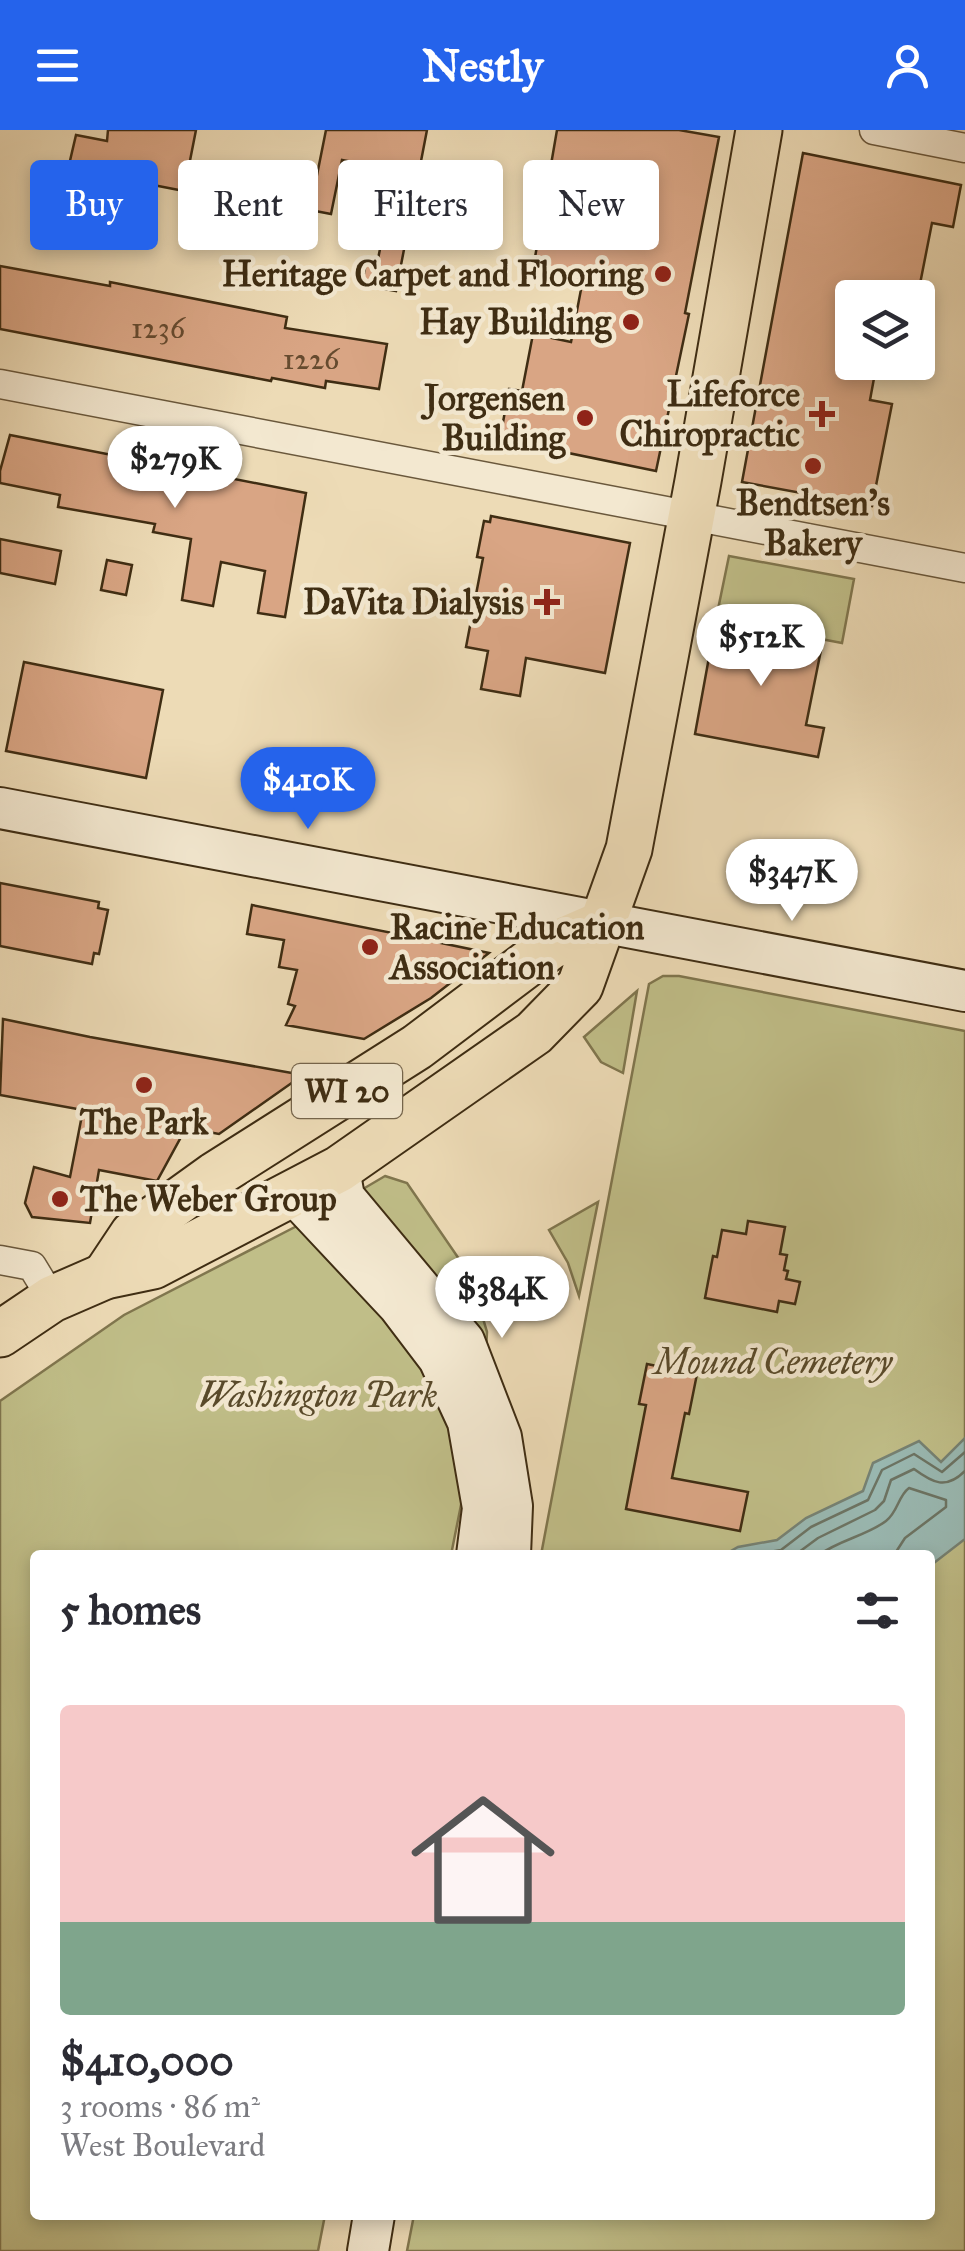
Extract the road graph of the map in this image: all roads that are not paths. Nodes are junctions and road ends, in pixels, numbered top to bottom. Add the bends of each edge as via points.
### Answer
1 (758, 130) edge
2 (874, 130) edge
3 (965, 148) edge
4 (0, 384) edge
5 (691, 516) junction
6 (965, 568) edge
7 (0, 808) edge
8 (604, 923) junction
9 (965, 992) edge
10 (417, 1047) junction
11 (339, 1168) junction
12 (294, 1194) junction
13 (0, 1260) edge
14 (105, 1276) junction
15 (52, 1299) junction
16 (0, 1334) edge
17 (479, 1550) edge
18 (510, 1550) edge
19 (373, 2220) edge
20 (368, 2251) edge

1 - 5 main road, WI 20
2 - 3 street
4 - 5 street
5 - 6 street
5 - 8 main road, WI 20 via 629,849
7 - 8 street
8 - 9 street
8 - 10 main road, WI 20 via 551,946
8 - 11 main road, WI 20 via 580,986 534,1033
10 - 12 main road via 360,1109 307,1144
10 - 14 main road, WI 20 via 133,1234
11 - 12 main road, WI 20
11 - 18 street via 344,1196 464,1341 501,1437 512,1506
12 - 14 main road, WI 20 via 152,1266
12 - 17 street via 439,1359 468,1422 483,1508
13 - 15 street via 32,1266
14 - 15 main road, WI 20
15 - 16 main road, WI 20
19 - 20 street

